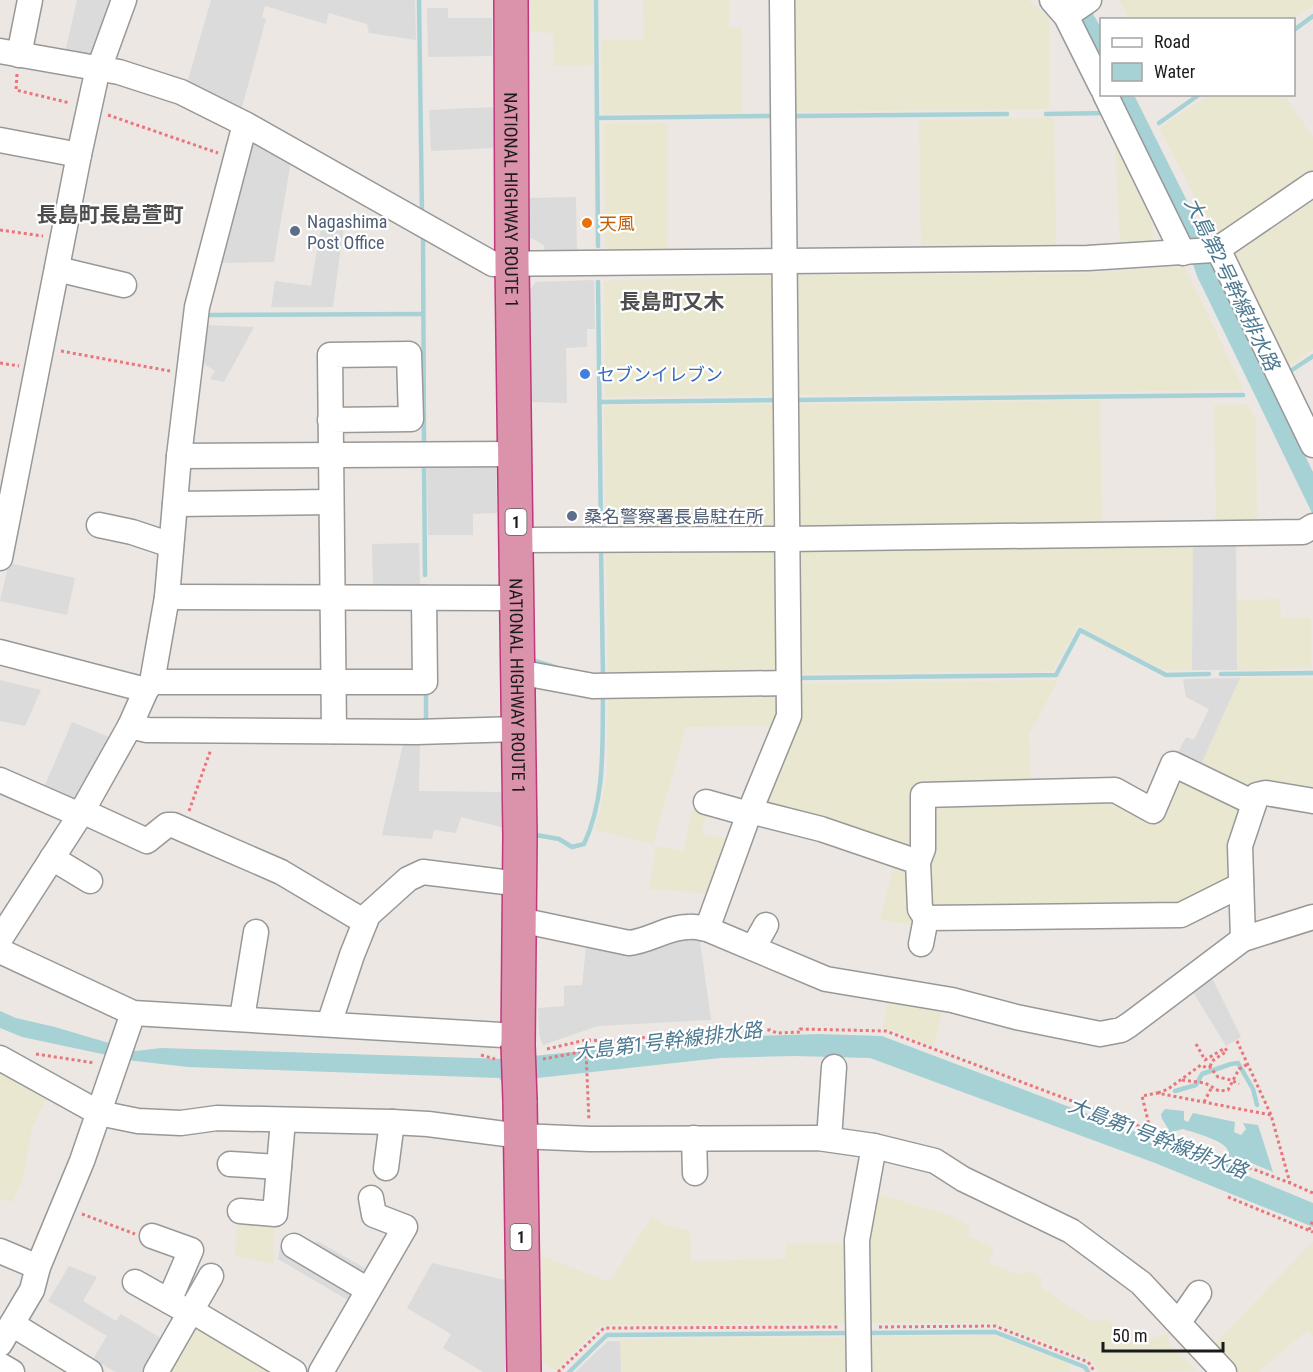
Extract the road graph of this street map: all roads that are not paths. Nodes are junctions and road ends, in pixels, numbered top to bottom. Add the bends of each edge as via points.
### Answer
1 (30, 0) edge
2 (124, 0) edge
3 (511, 0) edge
4 (782, 0) edge
5 (1089, 0) edge
6 (1059, 8) edge
7 (9, 53) edge
8 (100, 69) junction
9 (1100, 86) edge
10 (1106, 96) edge
11 (244, 124) junction
12 (0, 140) edge
13 (79, 155) junction
14 (1313, 184) edge
15 (1216, 250) junction
16 (1183, 253) junction
17 (784, 261) junction
18 (512, 264) junction
19 (57, 269) junction
20 (124, 285) dead end
21 (330, 420) dead end
22 (1313, 445) edge
23 (330, 454) junction
24 (515, 454) junction
25 (179, 456) junction
26 (6, 500) edge
27 (331, 502) junction
28 (175, 504) junction
29 (99, 525) dead end
30 (1312, 529) edge
31 (787, 539) junction
32 (517, 540) junction
33 (171, 544) junction
34 (0, 558) edge
35 (167, 597) junction
36 (332, 598) junction
37 (424, 598) junction
38 (518, 598) junction
39 (0, 652) edge
40 (518, 672) junction
41 (788, 683) junction
42 (333, 684) junction
43 (149, 686) junction
44 (130, 726) junction
45 (518, 729) junction
46 (334, 731) junction
47 (0, 780) edge
48 (1313, 801) edge
49 (706, 802) dead end
50 (1254, 803) junction
51 (81, 813) junction
52 (750, 813) junction
53 (52, 858) junction
54 (918, 862) junction
55 (90, 881) dead end
56 (520, 884) junction
57 (1241, 885) junction
58 (1313, 917) edge
59 (926, 918) junction
60 (520, 920) junction
61 (365, 922) junction
62 (766, 925) dead end
63 (707, 929) junction
64 (256, 932) dead end
65 (0, 939) edge
66 (1243, 939) junction
67 (921, 944) dead end
68 (753, 948) junction
69 (0, 951) edge
70 (242, 1018) junction
71 (130, 1020) junction
72 (329, 1024) junction
73 (528, 1043) junction
74 (0, 1058) edge
75 (834, 1067) dead end
76 (99, 1113) junction
77 (283, 1120) junction
78 (392, 1122) junction
79 (520, 1136) junction
80 (694, 1138) junction
81 (829, 1139) junction
82 (874, 1146) junction
83 (230, 1164) dead end
84 (279, 1167) junction
85 (386, 1168) dead end
86 (695, 1173) dead end
87 (371, 1198) dead end
88 (240, 1211) dead end
89 (152, 1236) road end
90 (294, 1246) dead end
91 (0, 1251) edge
92 (38, 1267) junction
93 (211, 1276) dead end
94 (135, 1282) dead end
95 (368, 1290) junction
96 (1199, 1293) dead end
97 (169, 1301) junction
98 (191, 1312) junction
99 (1179, 1322) junction
100 (6, 1334) edge
101 (0, 1365) edge
102 (12, 1372) edge
103 (90, 1372) edge
104 (156, 1372) edge
105 (294, 1372) edge
106 (321, 1372) edge
107 (524, 1372) edge
108 (859, 1372) edge
109 (1224, 1372) edge

1 - 7 street
2 - 8 street
3 - 18 highway, NATIONAL HIGHWAY ROUTE 1 / 1
4 - 17 street
5 - 6 street
6 - 9 street
7 - 8 street
8 - 11 street via 181,92
8 - 13 street
10 - 16 street
11 - 18 street via 493,264
11 - 25 street via 196,307
12 - 13 street
13 - 19 street
14 - 15 street
15 - 16 street
15 - 22 street
16 - 17 street via 1088,258
17 - 18 street
17 - 31 street
18 - 24 highway, NATIONAL HIGHWAY ROUTE 1 / 1
19 - 20 street
19 - 26 street
21 - 23 street
23 - 24 street
23 - 25 street
23 - 27 street
24 - 32 highway, NATIONAL HIGHWAY ROUTE 1 / 1
25 - 28 street
26 - 34 street
27 - 28 street
27 - 36 street
28 - 33 street
29 - 33 street
30 - 31 street
31 - 32 street
31 - 41 street
32 - 38 highway, NATIONAL HIGHWAY ROUTE 1 / 1
33 - 35 street
35 - 36 street
35 - 43 street
36 - 37 street
36 - 42 street
37 - 38 street
37 - 42 street via 425,682
38 - 40 highway, NATIONAL HIGHWAY ROUTE 1 / 1
39 - 43 street
40 - 41 street via 592,686
40 - 45 highway, NATIONAL HIGHWAY ROUTE 1 / 1
41 - 52 street via 789,716
42 - 43 street
42 - 46 street
43 - 44 street
44 - 46 street via 147,730
44 - 51 street
45 - 46 street
45 - 56 highway, NATIONAL HIGHWAY ROUTE 1 / 1
47 - 51 street
48 - 50 street via 1266,793 1257,795
49 - 52 street
50 - 54 street via 1173,764 1153,811 1115,790 923,795 923,849
50 - 57 street via 1240,846
51 - 53 street
51 - 61 street via 147,842 167,825 173,825 281,872
52 - 54 street via 821,829
52 - 63 street
53 - 55 street
53 - 65 street
54 - 59 street via 920,909
56 - 60 highway, NATIONAL HIGHWAY ROUTE 1 / 1
56 - 61 street via 423,872 408,879
57 - 59 street via 1180,915
57 - 66 street
58 - 66 street
59 - 67 street
60 - 63 street via 629,943 675,929
60 - 73 highway, NATIONAL HIGHWAY ROUTE 1 / 1
61 - 72 street
62 - 68 street
63 - 68 street
64 - 70 street
66 - 68 street via 1129,1025 1100,1034 952,1000 826,979
69 - 71 street
70 - 71 street
70 - 72 street
71 - 76 street
72 - 73 street
73 - 79 highway, NATIONAL HIGHWAY ROUTE 1 / 1, bridge
74 - 76 street
75 - 81 street
76 - 77 street via 171,1123 217,1118
76 - 92 street
77 - 78 street
77 - 84 street
78 - 79 street
78 - 85 street
79 - 80 street
79 - 107 highway, NATIONAL HIGHWAY ROUTE 1 / 1
80 - 81 street
80 - 86 street
81 - 82 street
82 - 99 street via 935,1161 1071,1232 1141,1283
82 - 108 street via 857,1240
83 - 84 street
84 - 88 street via 275,1214
87 - 95 street via 374,1215 405,1227
89 - 97 street via 190,1250
90 - 95 street
91 - 92 street
92 - 100 street via 32,1290
93 - 98 street
94 - 97 street
95 - 106 street
96 - 99 street
97 - 98 street
98 - 104 street
98 - 105 street
99 - 109 street
100 - 103 street
101 - 102 street

